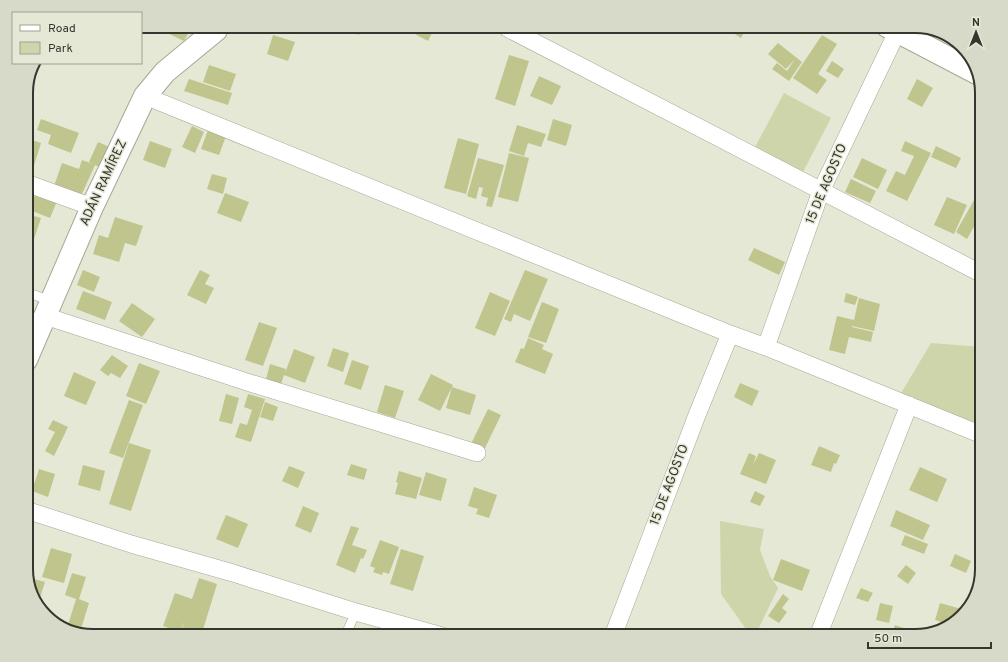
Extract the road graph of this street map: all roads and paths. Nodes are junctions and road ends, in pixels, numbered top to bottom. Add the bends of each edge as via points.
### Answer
1 (212, 33) edge
2 (516, 33) edge
3 (893, 33) edge
4 (904, 33) edge
5 (970, 69) edge
6 (145, 96) junction
7 (33, 186) edge
8 (821, 191) junction
9 (92, 207) junction
10 (975, 270) edge
11 (33, 297) edge
12 (48, 308) junction
13 (730, 334) junction
14 (33, 343) edge
15 (766, 347) junction
16 (909, 405) junction
17 (975, 432) edge
18 (477, 452) dead end
19 (33, 512) edge
20 (356, 612) junction
21 (348, 629) edge
22 (417, 629) edge
23 (616, 629) edge
24 (821, 629) edge

1 - 6 street, ADÁN RAMÍREZ via 165,72
2 - 8 street
3 - 8 street, 15 DE AGOSTO
4 - 5 street
6 - 9 street, ADÁN RAMÍREZ
6 - 13 street
7 - 9 street
8 - 10 street
8 - 15 street, 15 DE AGOSTO
9 - 12 street, ADÁN RAMÍREZ
11 - 12 lane
12 - 14 street, ADÁN RAMÍREZ
12 - 18 street via 247,382
13 - 15 street
13 - 23 street, 15 DE AGOSTO
15 - 16 street
16 - 17 street
16 - 24 street
19 - 20 street
20 - 21 lane
20 - 22 street

